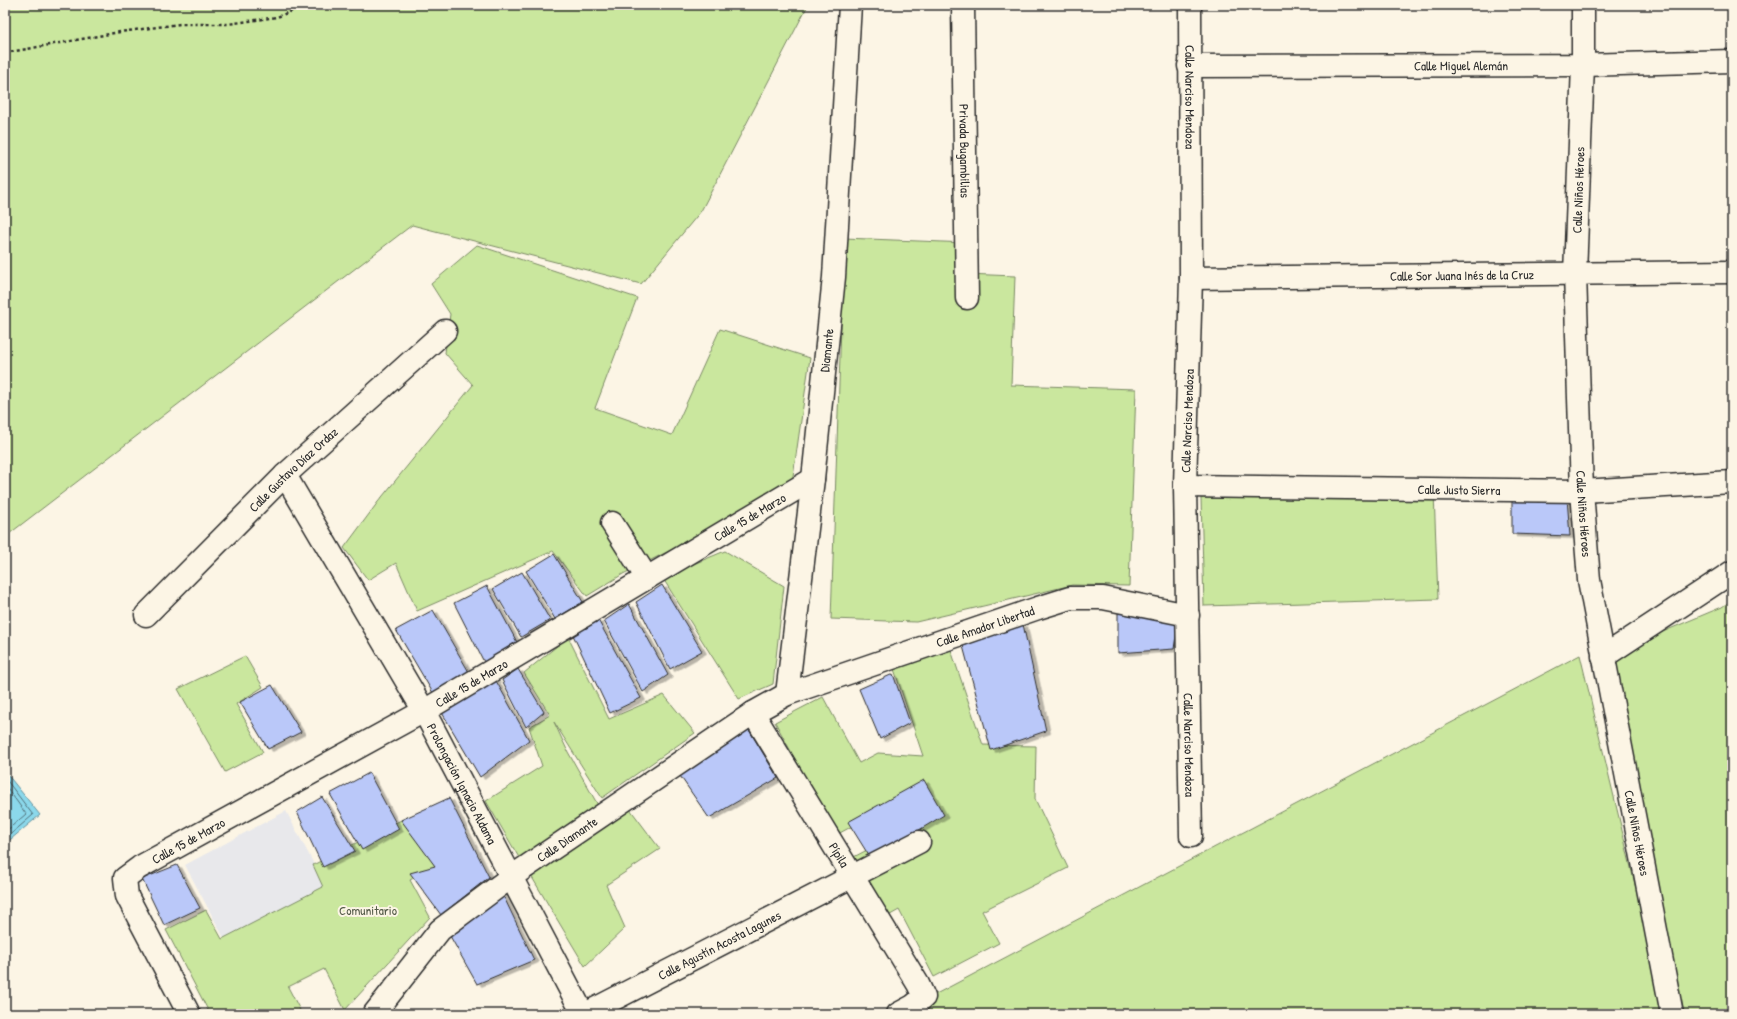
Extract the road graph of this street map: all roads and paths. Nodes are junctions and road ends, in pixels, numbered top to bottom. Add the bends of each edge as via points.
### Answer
1 (307, 5) edge
2 (850, 5) edge
3 (963, 5) edge
4 (1190, 5) edge
5 (1583, 5) edge
6 (5, 53) edge
7 (1732, 61) edge
8 (1583, 65) junction
9 (1189, 66) junction
10 (1732, 272) edge
11 (1575, 274) junction
12 (1191, 278) junction
13 (967, 298) dead end
14 (445, 331) dead end
15 (285, 475) junction
16 (813, 479) junction
17 (1732, 482) edge
18 (1185, 486) junction
19 (1582, 491) junction
20 (612, 524) dead end
21 (1732, 572) edge
22 (647, 578) junction
23 (146, 615) dead end
24 (1188, 615) junction
25 (1603, 657) junction
26 (787, 694) junction
27 (424, 711) junction
28 (753, 714) junction
29 (1191, 836) dead end
30 (918, 842) dead end
31 (853, 876) junction
32 (511, 877) junction
33 (189, 1014) edge
34 (374, 1014) edge
35 (584, 1014) edge
36 (898, 1014) edge
37 (1672, 1014) edge

1 - 6 path via 277,16 228,24 180,24
2 - 16 street, Diamante via 834,277
3 - 13 street, Privada Bugambilias
4 - 9 street, Calle Narciso Mendoza
5 - 8 street, Calle Niños Héroes
7 - 8 street, Calle Miguel Alemán
8 - 9 street, Calle Miguel Alemán
8 - 11 street, Calle Niños Héroes
9 - 12 street, Calle Narciso Mendoza
10 - 11 street, Calle Sor Juana Inés de la Cruz
11 - 12 street, Calle Sor Juana Inés de la Cruz
11 - 19 street, Calle Niños Héroes
12 - 18 street, Calle Narciso Mendoza
14 - 15 street, Calle Gustavo Díaz Ordaz
15 - 23 street, Calle Gustavo Díaz Ordaz
15 - 27 street, Prolongación Ignacio Aldama
16 - 22 street, Calle 15 de Marzo
16 - 26 street, Diamante
17 - 19 street, Calle Justo Sierra
18 - 19 street, Calle Justo Sierra
18 - 24 street, Calle Narciso Mendoza
19 - 25 street, Calle Niños Héroes via 1589,580
20 - 22 street
21 - 25 street
22 - 27 street, Calle 15 de Marzo
24 - 26 street, Calle Amador Libertad via 1104,598 1070,598
24 - 29 street, Calle Narciso Mendoza
25 - 37 street, Calle Niños Héroes
26 - 28 street, Calle Diamante
27 - 32 street, Prolongación Ignacio Aldama
27 - 33 street, Calle 15 de Marzo via 140,867 126,878 127,896
28 - 31 street, Pípila
28 - 32 street, Calle Diamante
30 - 31 street, Calle Agustín Acosta Lagunes
31 - 35 street, Calle Agustín Acosta Lagunes
31 - 36 street, Pípila via 924,997
32 - 34 street, Calle Diamante via 440,930
32 - 35 street, Prolongación Ignacio Aldama

